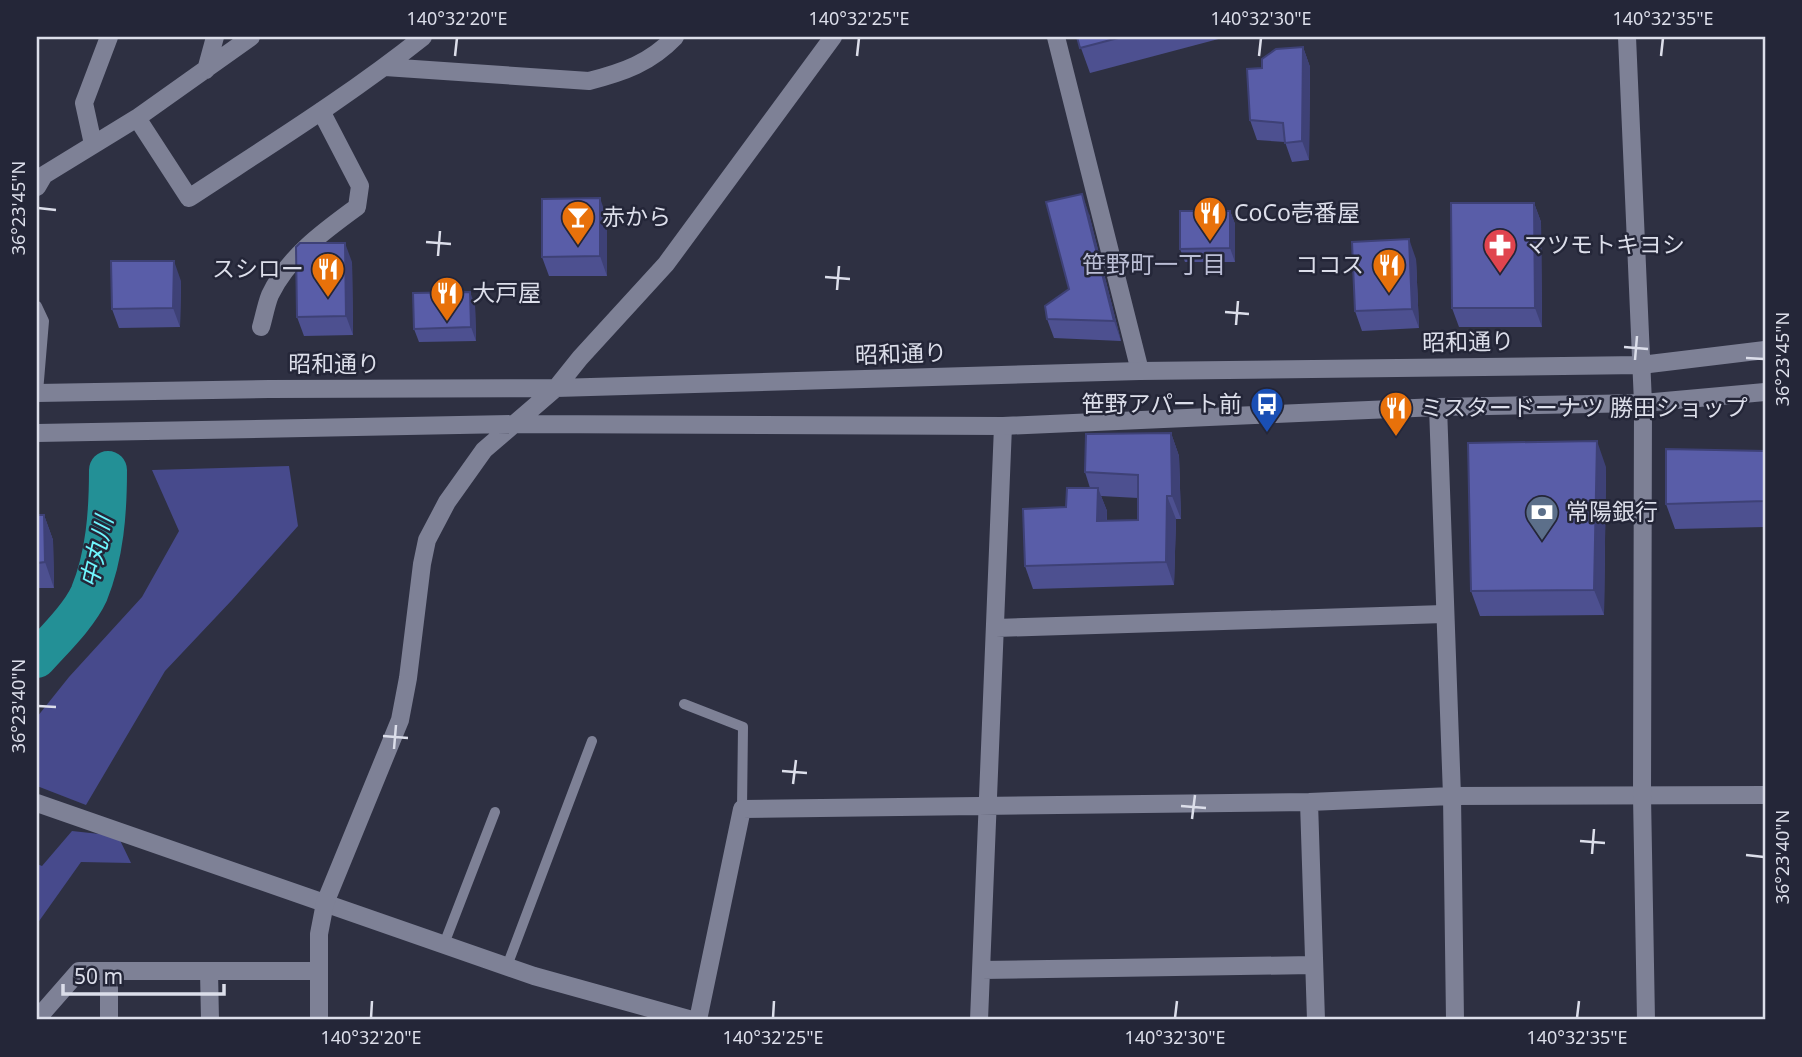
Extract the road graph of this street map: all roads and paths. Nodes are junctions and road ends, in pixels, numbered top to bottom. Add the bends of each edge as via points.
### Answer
1 (109, 37) edge
2 (215, 37) edge
3 (251, 37) edge
4 (423, 37) edge
5 (675, 37) edge
6 (833, 37) edge
7 (1056, 37) edge
8 (1627, 37) edge
9 (385, 67) junction
10 (206, 71) junction
11 (321, 111) junction
12 (138, 118) junction
13 (93, 144) junction
14 (39, 176) edge
15 (37, 306) edge
16 (261, 327) dead end
17 (1765, 350) edge
18 (1641, 365) junction
19 (1140, 371) junction
20 (556, 388) junction
21 (1765, 392) edge
22 (37, 393) edge
23 (1643, 403) junction
24 (1438, 407) junction
25 (516, 424) junction
26 (1003, 426) junction
27 (37, 433) edge
28 (1444, 614) junction
29 (996, 628) junction
30 (684, 704) dead end
31 (592, 741) dead end
32 (1765, 795) edge
33 (1452, 796) junction
34 (1643, 796) junction
35 (1309, 802) junction
36 (37, 803) edge
37 (987, 805) junction
38 (741, 808) junction
39 (495, 812) dead end
40 (325, 903) junction
41 (444, 944) junction
42 (1313, 965) junction
43 (507, 966) junction
44 (981, 970) junction
45 (108, 971) junction
46 (209, 971) junction
47 (318, 971) junction
48 (37, 1019) edge
49 (109, 1020) edge
50 (209, 1020) edge
51 (319, 1020) edge
52 (692, 1020) edge
53 (698, 1020) edge
54 (979, 1020) edge
55 (1316, 1020) edge
56 (1455, 1020) edge
57 (1646, 1020) edge

1 - 13 street via 84,103
2 - 10 street
3 - 10 street
4 - 9 street
5 - 9 street via 660,53 618,74 589,81
6 - 20 street via 666,264
7 - 19 street
8 - 18 street
9 - 11 street
10 - 12 street
11 - 12 street via 189,198
11 - 16 street via 360,186 357,206 291,264 270,295
12 - 13 street
13 - 14 street
15 - 22 lane via 44,321
17 - 18 street, 昭和通り
18 - 19 street, 昭和通り
18 - 23 street
19 - 20 street, 昭和通り
20 - 22 street, 昭和通り
20 - 25 street
21 - 23 street
23 - 24 street
23 - 34 street
24 - 26 street
24 - 28 street
25 - 26 street
25 - 27 street
25 - 40 street via 484,450 427,540 400,720
26 - 29 street
28 - 29 street
28 - 33 street
29 - 37 street
30 - 38 lane via 743,727
31 - 43 lane
32 - 34 street
33 - 34 street
33 - 35 street
33 - 56 street
34 - 57 street
35 - 37 street
35 - 42 street
36 - 40 street
37 - 38 street
37 - 44 street
38 - 53 street
39 - 41 lane
40 - 41 street
40 - 47 street
41 - 43 street
42 - 44 street
42 - 55 street
43 - 52 street
44 - 54 street
45 - 46 street
45 - 48 street via 79,971
45 - 49 street
46 - 47 street
46 - 50 street
47 - 51 street

